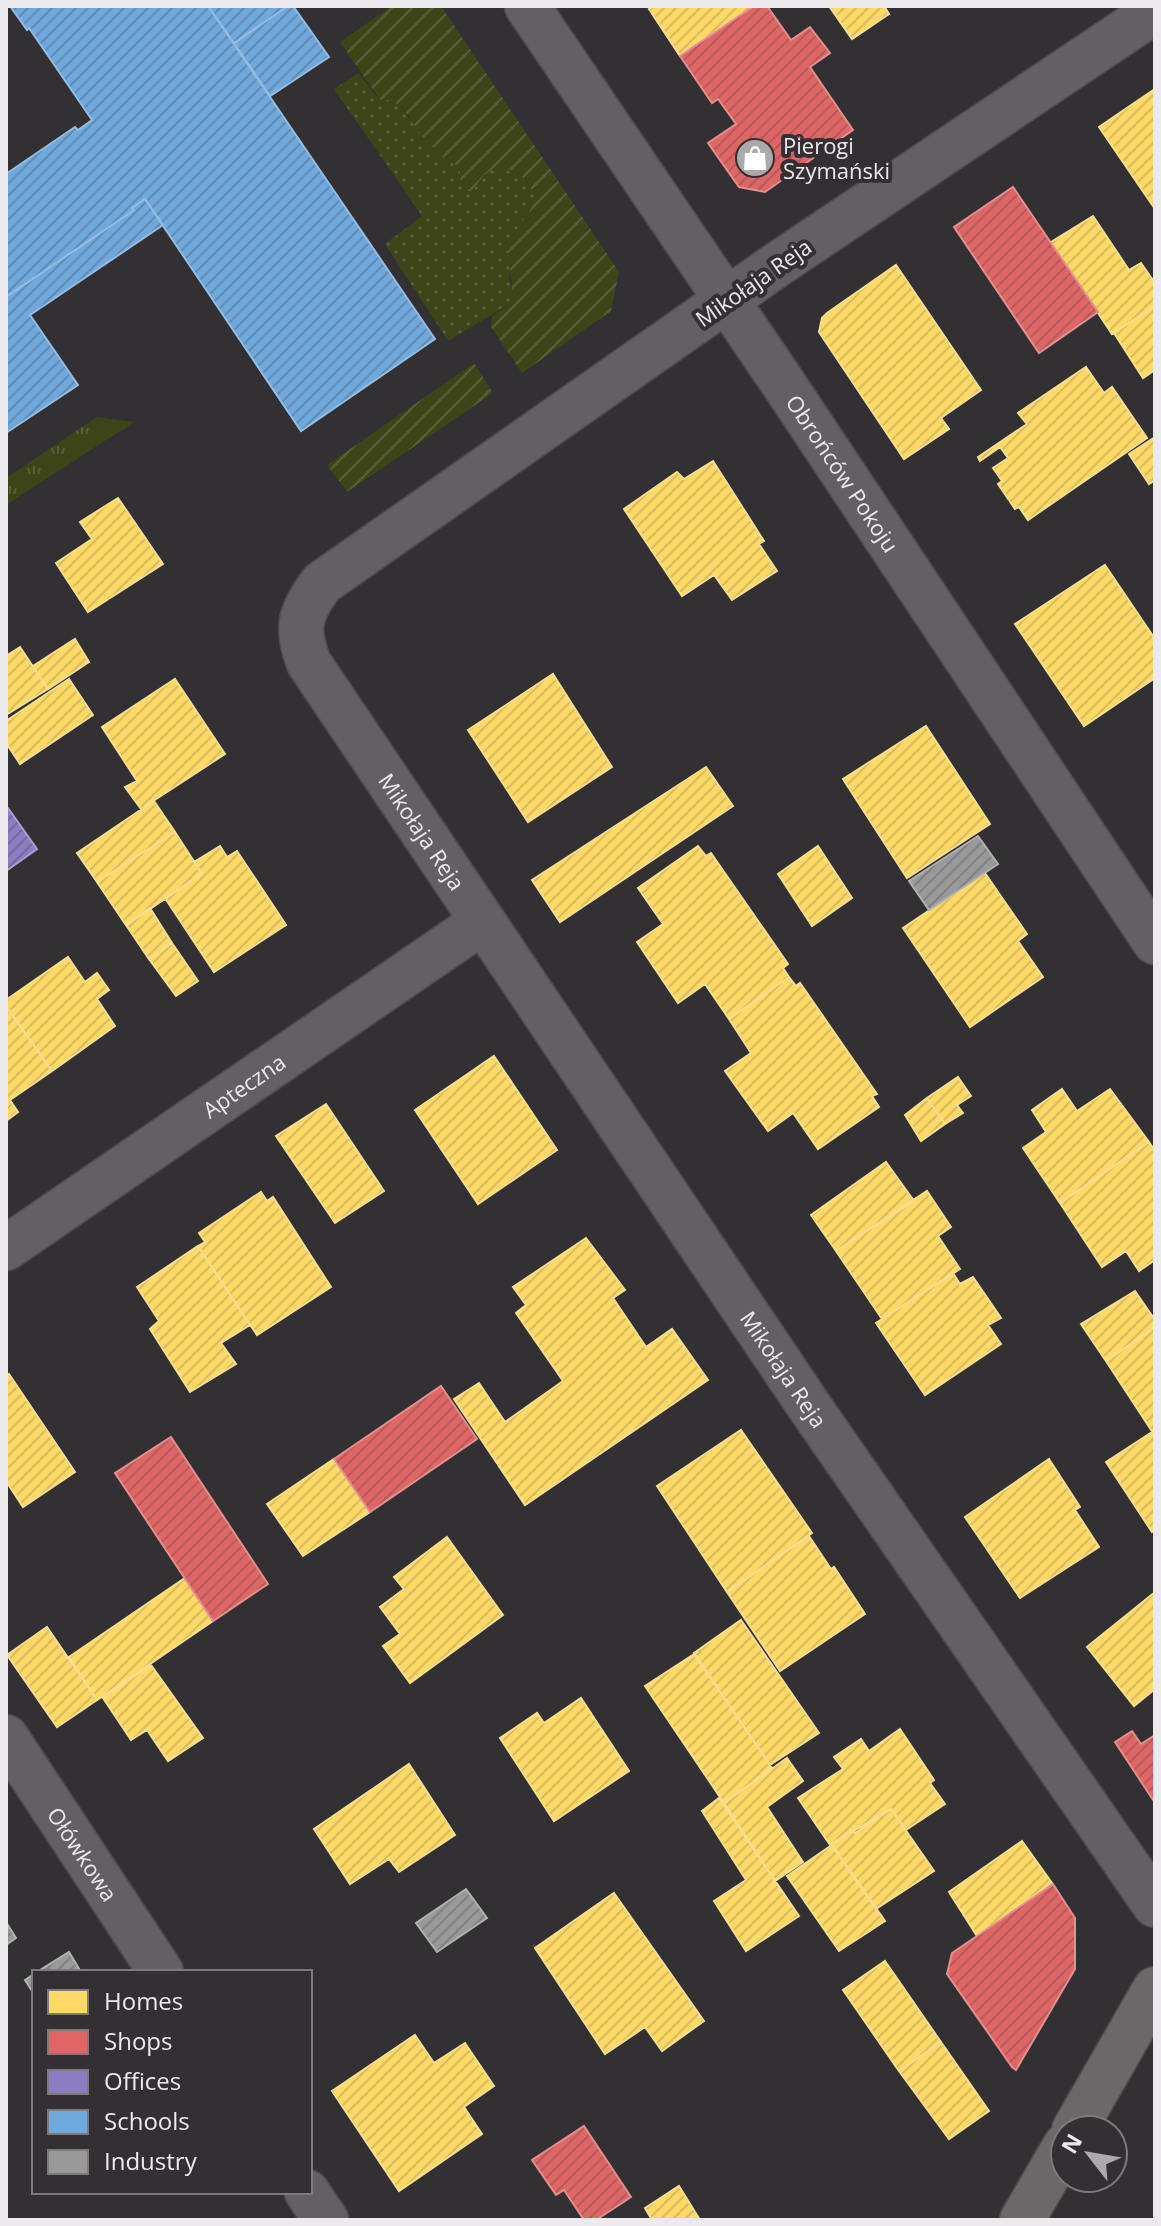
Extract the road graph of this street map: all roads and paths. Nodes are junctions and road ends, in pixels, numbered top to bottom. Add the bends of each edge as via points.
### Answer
1 (527, 6) edge
2 (1155, 11) edge
3 (726, 301) junction
4 (482, 922) junction
5 (1155, 942) edge
6 (6, 1248) edge
7 (6, 1737) edge
8 (1155, 1905) edge
9 (160, 1970) edge
10 (1155, 1989) edge
11 (1083, 2114) edge
12 (1049, 2174) edge
13 (308, 2194) edge
14 (326, 2220) edge
15 (1022, 2220) edge

1 - 3 street, Obrońców Pokoju
2 - 3 street, Mikołaja Reja
3 - 4 street, Mikołaja Reja via 322,583 303,615 300,633 309,663
3 - 5 street, Obrońców Pokoju
4 - 6 street, Apteczna
4 - 8 street, Mikołaja Reja
7 - 9 street, Ołówkowa
10 - 11 street
12 - 15 street
13 - 14 street

